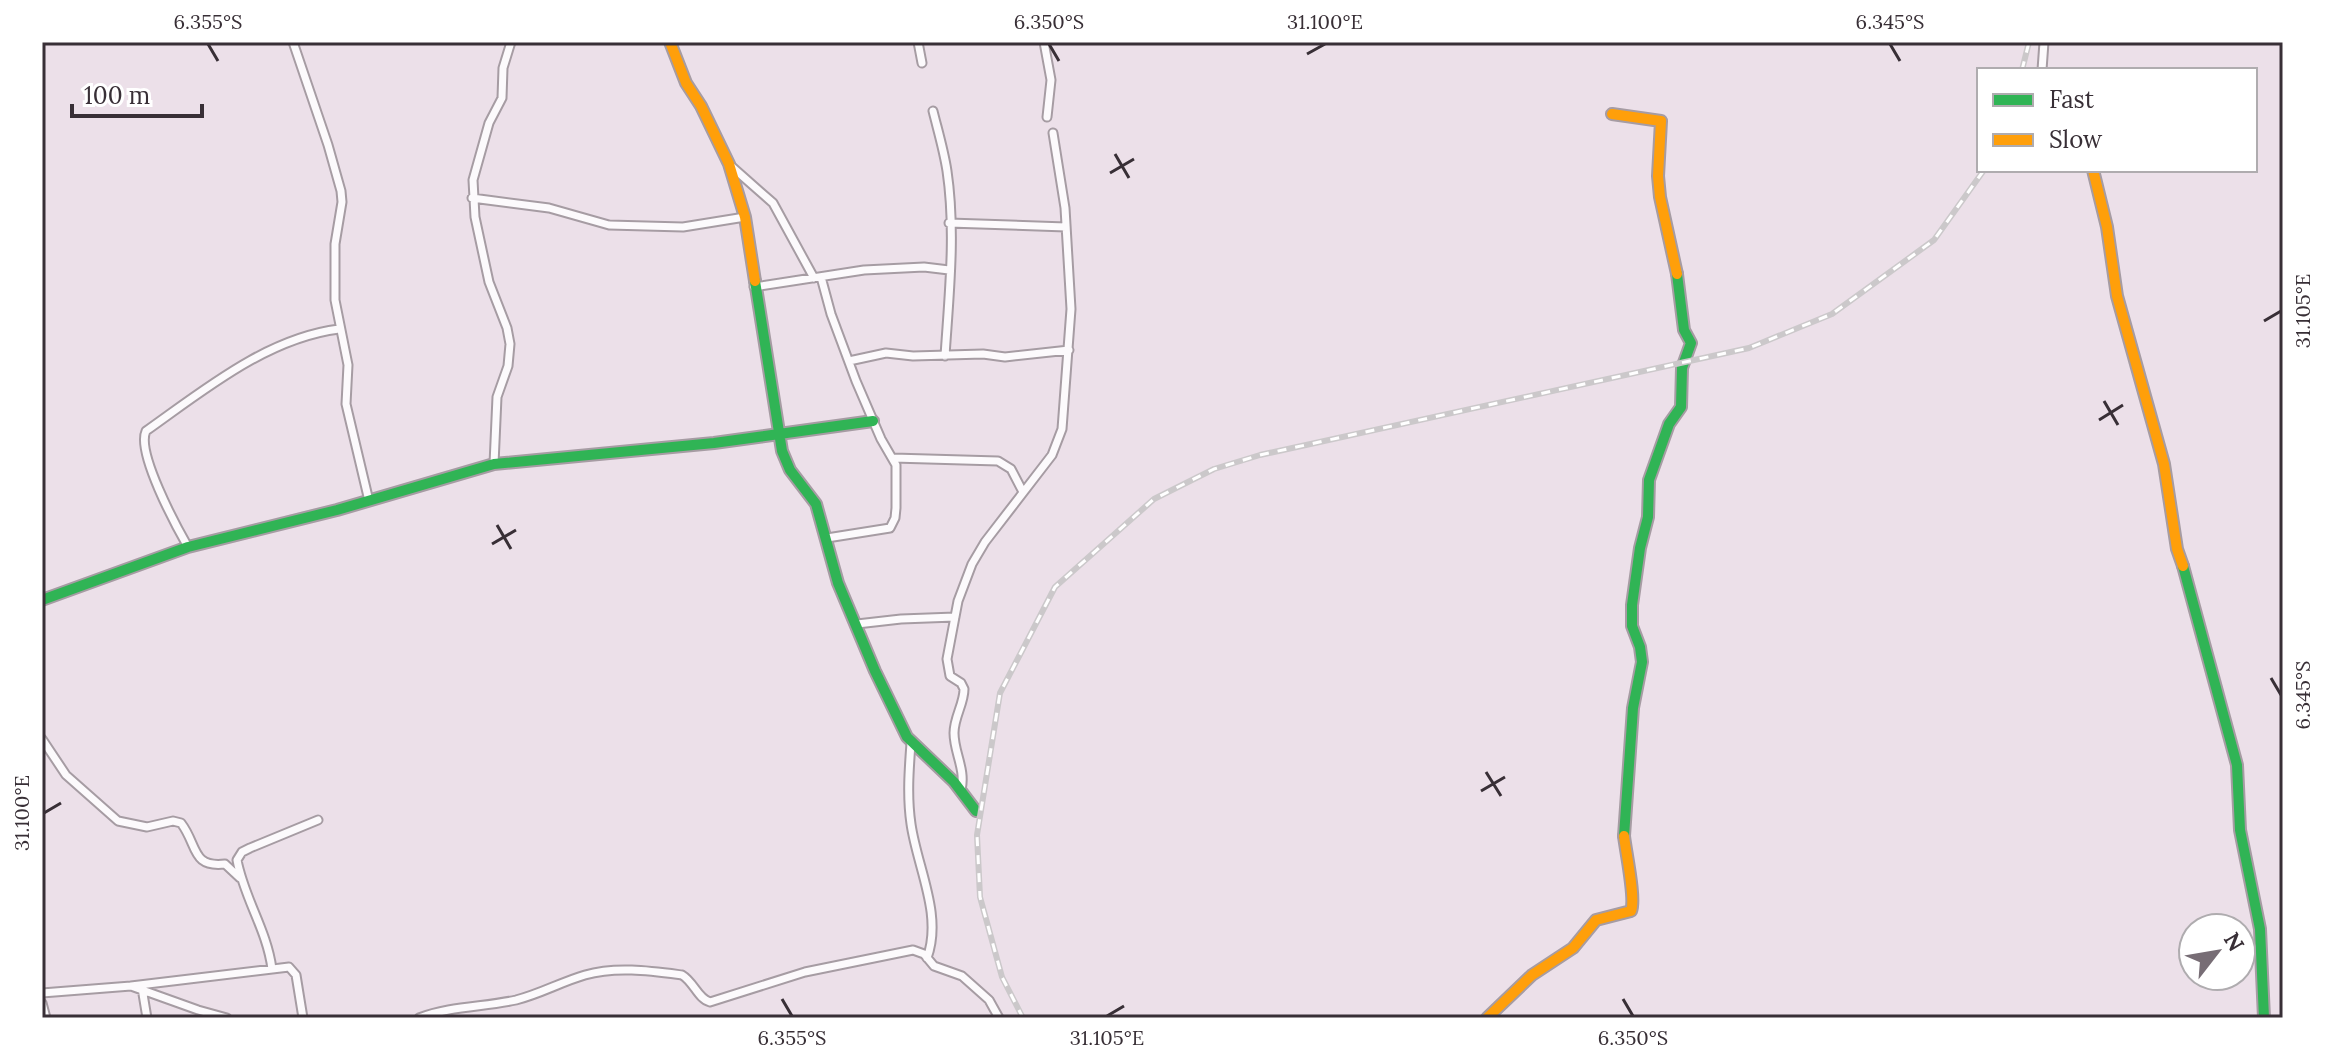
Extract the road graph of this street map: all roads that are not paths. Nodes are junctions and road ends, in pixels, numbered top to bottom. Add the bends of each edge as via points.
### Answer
1 (293, 42) edge
2 (511, 42) edge
3 (670, 42) edge
4 (918, 42) edge
5 (1044, 42) edge
6 (2044, 42) edge
7 (922, 63) dead end
8 (2042, 68) edge
9 (933, 111) dead end
10 (1612, 114) dead end
11 (1047, 117) dead end
12 (1053, 133) dead end
13 (729, 164) junction
14 (2093, 172) edge
15 (472, 198) junction
16 (745, 217) junction
17 (949, 223) junction
18 (969, 224) junction
19 (1066, 227) junction
20 (949, 243) junction
21 (949, 270) junction
22 (818, 278) junction
23 (754, 287) junction
24 (339, 329) junction
25 (1069, 350) junction
26 (945, 356) junction
27 (849, 361) junction
28 (873, 421) junction
29 (778, 435) junction
30 (893, 458) junction
31 (494, 464) junction
32 (1023, 492) junction
33 (369, 501) junction
34 (827, 538) junction
35 (188, 547) junction
36 (42, 600) edge
37 (955, 617) junction
38 (857, 624) junction
39 (42, 739) edge
40 (911, 743) junction
41 (961, 790) junction
42 (976, 811) dead end
43 (318, 820) dead end
44 (240, 878) junction
45 (927, 958) junction
46 (272, 969) junction
47 (131, 986) junction
48 (142, 988) junction
49 (42, 993) edge
50 (42, 1003) edge
51 (46, 1018) edge
52 (147, 1018) edge
53 (227, 1018) edge
54 (303, 1018) edge
55 (419, 1018) edge
56 (999, 1018) edge
57 (1487, 1018) edge
58 (2264, 1018) edge

1 - 24 street via 341,191 334,279
2 - 15 street via 502,98 475,164
3 - 13 street
4 - 7 street
5 - 11 street via 1051,80
6 - 8 street
9 - 17 street via 947,171
10 - 57 street via 1661,121 1660,197 1684,330 1691,343 1682,368 1681,407 1669,424 1649,480 1632,605 1642,662 1623,826 1635,907 1596,920 1573,948 1540,968
12 - 19 street
13 - 16 street
13 - 22 street via 773,203
14 - 58 street via 2117,296 2156,430 2177,549 2237,765 2240,830 2260,929
15 - 16 street via 549,208 609,225 683,227
15 - 31 street via 489,282 510,344 497,397
16 - 23 street
17 - 18 street
17 - 20 street
18 - 19 street
18 - 20 street
19 - 25 street
20 - 21 street
21 - 22 street via 864,270
21 - 26 street
22 - 23 street
22 - 27 street
23 - 29 street
24 - 33 street via 348,365 346,404
24 - 35 street via 314,332 280,346 146,431 144,443 159,490
25 - 26 street
25 - 32 street via 1062,429 1052,455
26 - 27 street via 886,353
27 - 28 street
28 - 29 street
28 - 30 street
29 - 31 street
29 - 34 street via 790,470 816,504
30 - 32 street via 998,461 1011,469
30 - 34 street via 896,508 890,528
31 - 33 street
32 - 37 street via 978,554
33 - 35 street
34 - 38 street via 838,583
35 - 36 street
37 - 38 street
37 - 41 street via 947,659 950,676 964,689 954,730
38 - 40 street
39 - 44 street via 66,775 118,821 147,827 181,823 201,861 225,864
40 - 41 street
40 - 45 street via 911,823 929,902 932,945
41 - 42 street
43 - 44 street via 242,852 237,860
44 - 46 street via 265,935
45 - 55 street via 918,951 897,951 710,1002 682,975 612,970 513,1001
45 - 56 street via 979,990
46 - 47 street
46 - 54 street via 289,967 296,975
47 - 48 street
47 - 49 street
48 - 52 street
48 - 53 street
50 - 51 street

